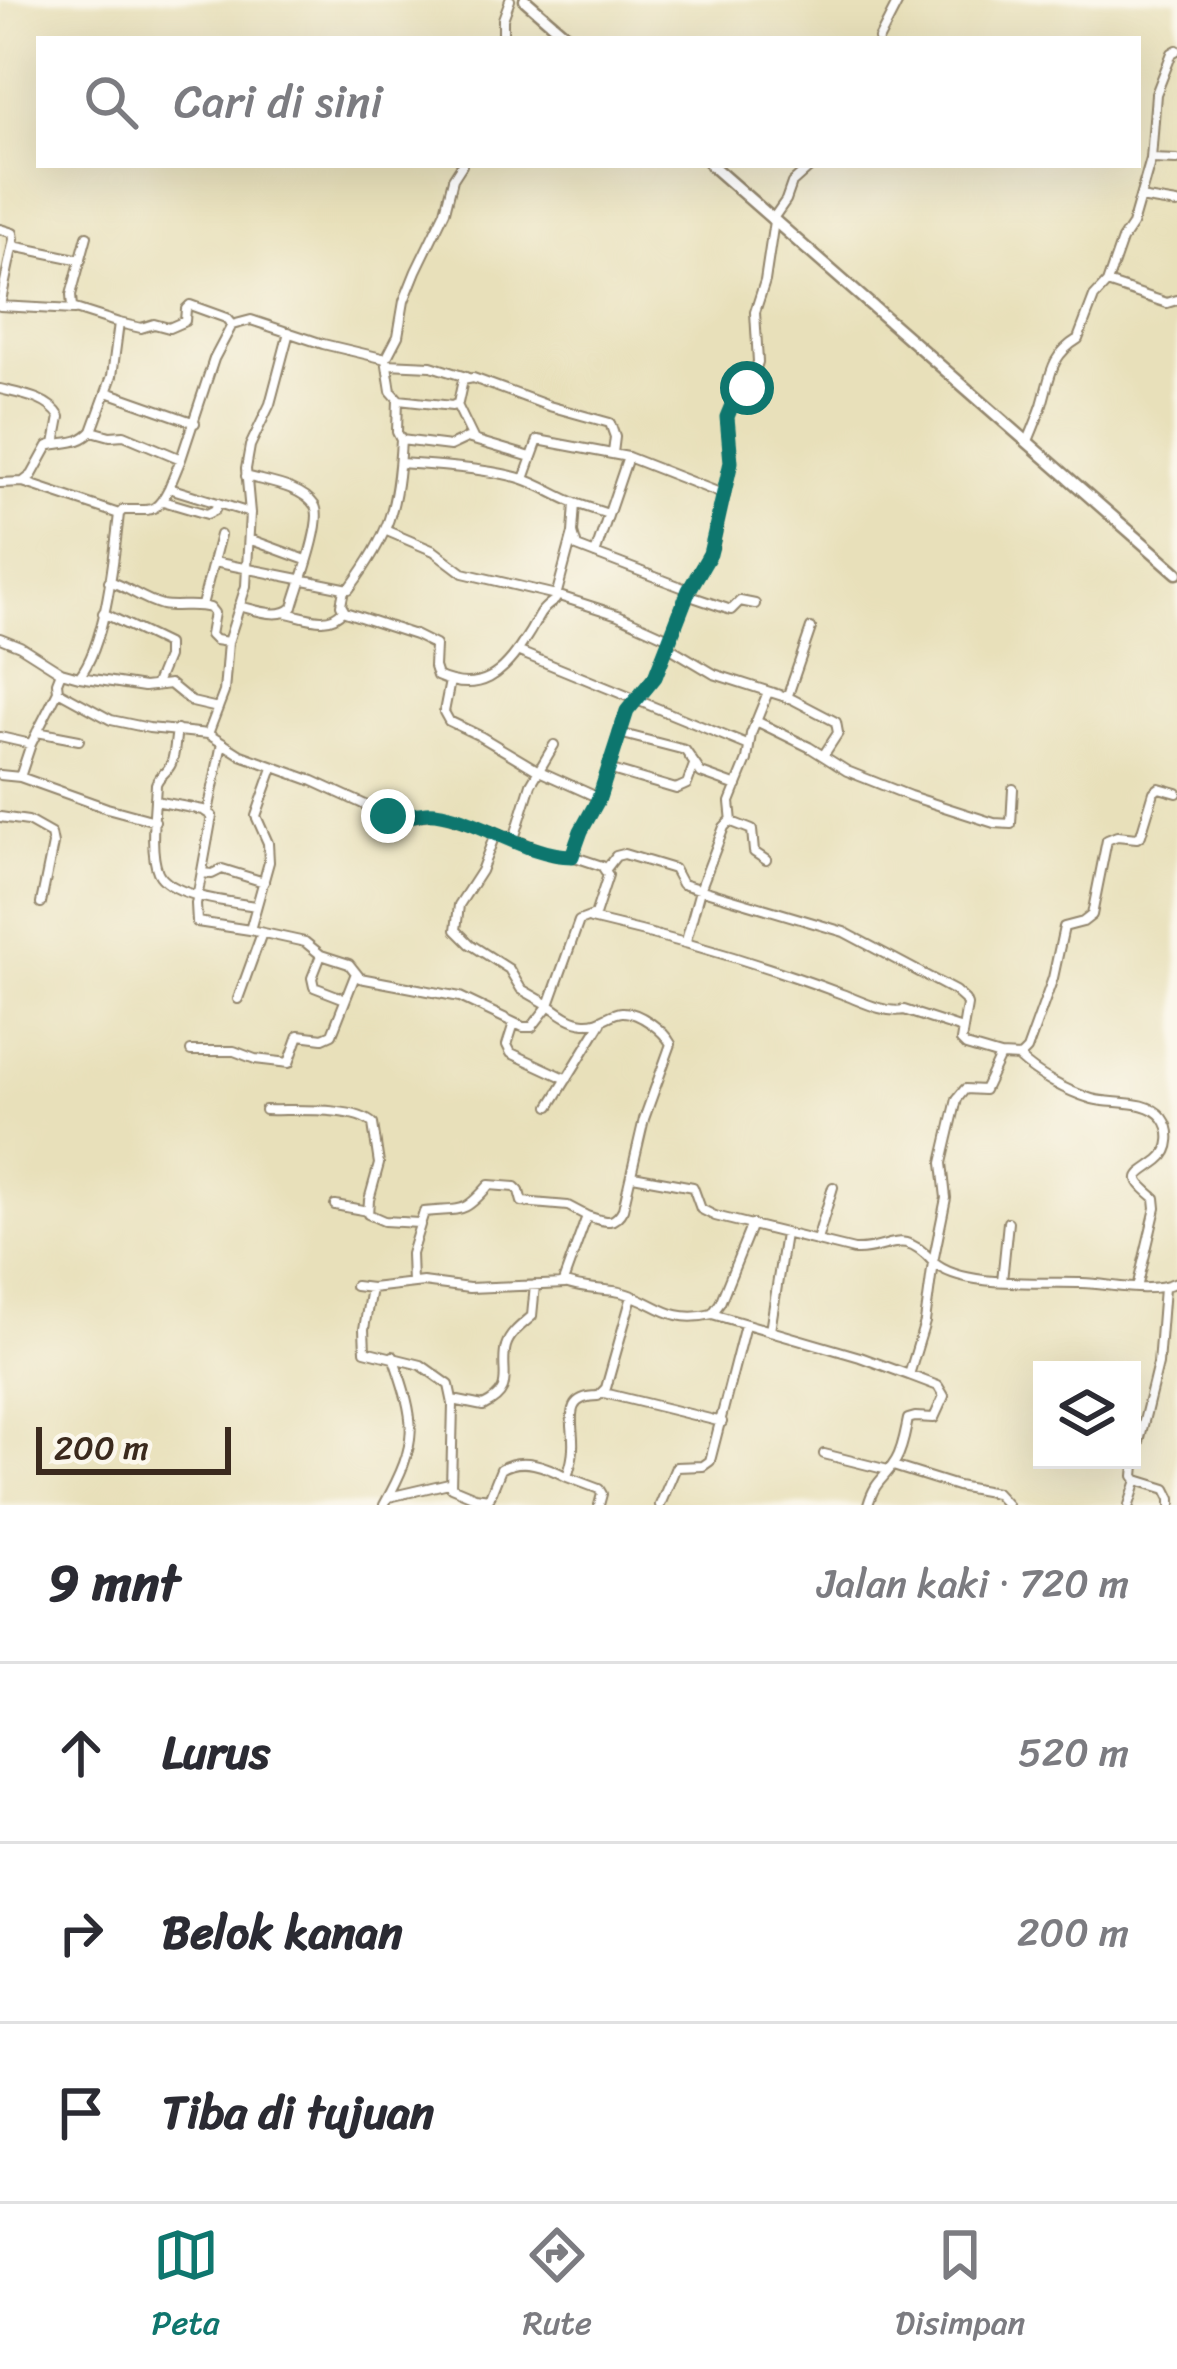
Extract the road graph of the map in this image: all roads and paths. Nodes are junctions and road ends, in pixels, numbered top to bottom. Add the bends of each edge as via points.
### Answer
1 (510, 0) edge
2 (525, 0) edge
3 (899, 0) edge
4 (503, 36) edge
5 (567, 36) edge
6 (881, 36) edge
7 (1176, 48) edge
8 (1151, 159) junction
9 (1177, 160) edge
10 (460, 168) edge
11 (714, 168) edge
12 (809, 168) edge
13 (1140, 198) junction
14 (1177, 204) edge
15 (773, 220) junction
16 (0, 229) edge
17 (87, 236) dead end
18 (13, 246) junction
19 (81, 260) junction
20 (1107, 283) junction
21 (1177, 300) edge
22 (74, 310) junction
23 (119, 323) junction
24 (232, 326) junction
25 (289, 332) junction
26 (386, 362) junction
27 (468, 377) junction
28 (0, 389) edge
29 (107, 392) junction
30 (398, 399) junction
31 (457, 404) junction
32 (195, 424) junction
33 (92, 431) junction
34 (401, 440) junction
35 (475, 441) junction
36 (1028, 441) junction
37 (55, 444) junction
38 (613, 453) junction
39 (531, 457) junction
40 (628, 457) junction
41 (182, 460) junction
42 (400, 463) junction
43 (246, 476) junction
44 (524, 479) junction
45 (23, 482) junction
46 (0, 483) edge
47 (169, 488) junction
48 (725, 495) junction
49 (163, 501) junction
50 (218, 503) junction
51 (575, 503) junction
52 (250, 513) junction
53 (119, 514) junction
54 (608, 514) junction
55 (388, 531) junction
56 (573, 533) junction
57 (220, 535) dead end
58 (249, 539) junction
59 (595, 554) junction
60 (306, 560) junction
61 (214, 562) junction
62 (248, 568) junction
63 (1177, 573) edge
64 (300, 580) junction
65 (109, 581) junction
66 (344, 590) junction
67 (688, 592) junction
68 (556, 595) junction
69 (754, 604) dead end
70 (202, 605) junction
71 (239, 606) junction
72 (343, 610) junction
73 (103, 613) junction
74 (287, 613) junction
75 (811, 628) dead end
76 (0, 638) edge
77 (228, 642) junction
78 (669, 642) junction
79 (517, 651) junction
80 (62, 671) junction
81 (79, 677) junction
82 (450, 681) junction
83 (154, 687) junction
84 (58, 691) junction
85 (768, 692) junction
86 (787, 698) junction
87 (637, 699) junction
88 (219, 708) junction
89 (756, 721) junction
90 (177, 730) junction
91 (37, 732) junction
92 (619, 733) junction
93 (208, 734) junction
94 (0, 737) edge
95 (79, 740) dead end
96 (222, 743) junction
97 (31, 744) junction
98 (554, 745) dead end
99 (747, 745) junction
100 (823, 756) junction
101 (695, 764) junction
102 (273, 767) junction
103 (608, 769) junction
104 (537, 770) junction
105 (0, 775) edge
106 (20, 777) junction
107 (737, 786) junction
108 (1013, 789) dead end
109 (1177, 793) edge
110 (599, 798) junction
111 (155, 801) junction
112 (208, 813) junction
113 (0, 817) edge
114 (732, 820) junction
115 (155, 821) junction
116 (496, 832) junction
117 (514, 839) junction
118 (572, 856) junction
119 (766, 860) dead end
120 (606, 869) junction
121 (202, 873) junction
122 (264, 882) junction
123 (700, 890) junction
124 (198, 896) junction
125 (41, 903) dead end
126 (256, 906) junction
127 (591, 919) junction
128 (250, 930) junction
129 (262, 933) junction
130 (686, 941) junction
131 (321, 955) junction
132 (356, 972) junction
133 (238, 999) dead end
134 (345, 999) junction
135 (549, 1005) junction
136 (602, 1022) junction
137 (514, 1023) junction
138 (962, 1029) junction
139 (191, 1051) dead end
140 (1000, 1057) junction
141 (1018, 1057) junction
142 (567, 1079) junction
143 (550, 1106) dead end
144 (265, 1110) dead end
145 (632, 1176) junction
146 (833, 1187) dead end
147 (335, 1205) dead end
148 (368, 1210) junction
149 (587, 1216) junction
150 (419, 1222) junction
151 (1008, 1222) dead end
152 (752, 1224) junction
153 (785, 1234) junction
154 (817, 1240) junction
155 (933, 1262) junction
156 (1002, 1281) junction
157 (412, 1282) junction
158 (1177, 1282) edge
159 (566, 1284) junction
160 (535, 1285) junction
161 (355, 1286) dead end
162 (1164, 1287) junction
163 (370, 1288) junction
164 (1137, 1288) junction
165 (632, 1296) junction
166 (712, 1314) junction
167 (745, 1325) junction
168 (770, 1331) junction
169 (393, 1357) junction
170 (909, 1375) junction
171 (604, 1393) junction
172 (453, 1400) junction
173 (722, 1422) junction
174 (824, 1454) dead end
175 (891, 1468) junction
176 (567, 1477) junction
177 (1137, 1480) junction
178 (449, 1483) junction
179 (387, 1501) edge
180 (490, 1502) edge
181 (599, 1505) edge
182 (660, 1505) edge
183 (868, 1505) edge
184 (1006, 1505) edge
185 (1129, 1505) edge
186 (1171, 1505) edge

1 - 4 street
2 - 5 main road
3 - 6 street
7 - 8 street via 1156,94
8 - 9 street
8 - 13 street
10 - 26 street
11 - 15 main road
12 - 15 street
13 - 14 street
13 - 20 street
15 - 36 main road
15 - 48 street via 755,312 758,362 727,417
16 - 18 street via 14,233
17 - 19 street
18 - 19 street
18 - 22 street via 0,306
19 - 22 street
20 - 21 street
20 - 36 street via 1076,343 1055,359
22 - 23 street
23 - 24 street via 172,327 185,321 190,305
23 - 29 street
24 - 25 street via 251,320
24 - 32 street
25 - 26 street
25 - 43 street
26 - 27 street
26 - 30 street
27 - 31 street
27 - 38 street via 610,423
28 - 37 street via 56,409
29 - 32 street
29 - 33 street
30 - 31 street
30 - 34 street
31 - 35 street
32 - 41 street
33 - 37 street
33 - 41 street via 124,435
34 - 35 street
34 - 42 street
35 - 39 street
36 - 63 main road
37 - 45 street
38 - 39 street via 541,440
38 - 40 street
39 - 44 street
40 - 48 street
40 - 54 street
41 - 47 street
42 - 44 street
42 - 55 street
43 - 52 street
43 - 60 street via 313,503 318,520
44 - 51 street
45 - 46 street
45 - 53 street
47 - 49 street
47 - 50 street
48 - 67 street via 710,554
49 - 50 street via 207,514
49 - 53 street
50 - 52 street
51 - 54 street
51 - 56 street
52 - 58 street
53 - 65 street
54 - 59 street
55 - 66 street
55 - 68 street via 463,573
56 - 59 street via 577,547
56 - 68 street
57 - 61 street
58 - 60 street
58 - 62 street
59 - 67 street
60 - 64 street
61 - 62 street
61 - 70 street
62 - 64 street
62 - 71 street
64 - 66 street
64 - 74 street
65 - 70 street via 167,606
65 - 73 street
66 - 72 street
67 - 69 street via 731,610 740,601
67 - 78 street
68 - 78 street
68 - 79 street
70 - 77 street via 214,613 211,638
71 - 74 street
71 - 77 street
72 - 74 street via 329,621
72 - 82 street via 433,644 434,671
73 - 81 street
73 - 83 street via 167,644
75 - 86 street
76 - 80 street
77 - 88 street
78 - 85 street via 706,670
78 - 87 street
79 - 82 street via 491,679
79 - 87 street
80 - 81 street
80 - 84 street
81 - 83 street
82 - 104 street via 449,721
83 - 88 street via 173,685 192,702
84 - 90 street via 111,720
84 - 91 street
85 - 86 street
85 - 89 street
86 - 100 street via 838,725
87 - 92 street
87 - 99 street
88 - 93 street
89 - 99 street
89 - 100 street
90 - 93 street
90 - 111 street
91 - 95 street
91 - 97 street
92 - 101 street via 685,750
92 - 103 street
93 - 96 street
94 - 97 street
96 - 102 street
96 - 112 street
97 - 106 street
98 - 104 street
99 - 107 street
100 - 108 street via 910,796 1007,825
101 - 103 street via 676,789
101 - 107 street
102 - 116 street via 396,819 436,813
102 - 122 street via 256,816 268,843
103 - 110 street
104 - 110 street
104 - 117 street
105 - 106 street
106 - 115 street
107 - 114 street
109 - 141 street via 1154,792 1142,835 1107,840 1092,916 1064,927 1028,1050
110 - 118 street
111 - 112 street
111 - 115 street
112 - 121 street
113 - 125 street via 51,834
114 - 119 street via 752,830 754,852
114 - 123 street
115 - 124 street via 160,875
116 - 117 street
116 - 135 street via 459,905 456,932
117 - 118 street
118 - 120 street
120 - 123 street via 624,854 674,869 682,884
120 - 127 street
121 - 122 street via 222,869
121 - 124 street
122 - 126 street
123 - 130 street
123 - 138 street via 844,932 930,976 965,1000
124 - 126 street
124 - 128 street via 197,922
126 - 128 street
127 - 130 street
127 - 135 street via 580,921
128 - 129 street
129 - 131 street via 305,942
129 - 133 street
130 - 138 street
131 - 132 street
131 - 134 street via 314,987
132 - 134 street
132 - 137 street via 460,997
134 - 139 street via 332,1034 299,1035 289,1063
135 - 136 street via 578,1023
135 - 137 street via 532,1027
136 - 142 street
136 - 145 street via 628,1012 670,1039
137 - 142 street via 512,1053
138 - 140 street via 966,1046
140 - 141 street
140 - 155 street via 984,1090 965,1089 957,1099
141 - 164 street via 1082,1095 1151,1109 1166,1122 1165,1153 1138,1179 1156,1208
142 - 143 street
144 - 148 street via 369,1119 379,1164
145 - 149 street via 616,1220
145 - 152 street via 693,1187 706,1213
146 - 154 street
147 - 148 street
148 - 150 street via 376,1219
149 - 150 street via 522,1202 515,1187 492,1184 461,1210 427,1210
149 - 159 street
150 - 157 street
151 - 156 street
152 - 153 street
152 - 166 street
153 - 154 street
153 - 168 street
154 - 155 street via 862,1251 897,1242
155 - 156 street
155 - 170 street
156 - 164 street
157 - 160 street
157 - 163 street
158 - 162 street
159 - 160 street
159 - 165 street
160 - 172 street via 532,1316 508,1341 501,1393 483,1406
161 - 163 street
162 - 164 street
162 - 177 street
163 - 169 street via 364,1347
165 - 166 street via 676,1316
165 - 171 street
166 - 167 street
167 - 168 street
167 - 173 street
168 - 170 street
169 - 172 street via 440,1377
169 - 179 street via 412,1426
170 - 175 street via 944,1396 934,1418 908,1419
171 - 173 street
171 - 176 street via 583,1396 573,1409
172 - 178 street
173 - 182 street via 710,1461 676,1468
174 - 175 street
175 - 183 street
175 - 184 street via 996,1492
176 - 180 street via 513,1463 501,1469
176 - 181 street via 599,1489
177 - 185 street
177 - 186 street via 1166,1489
178 - 179 street
178 - 180 street

